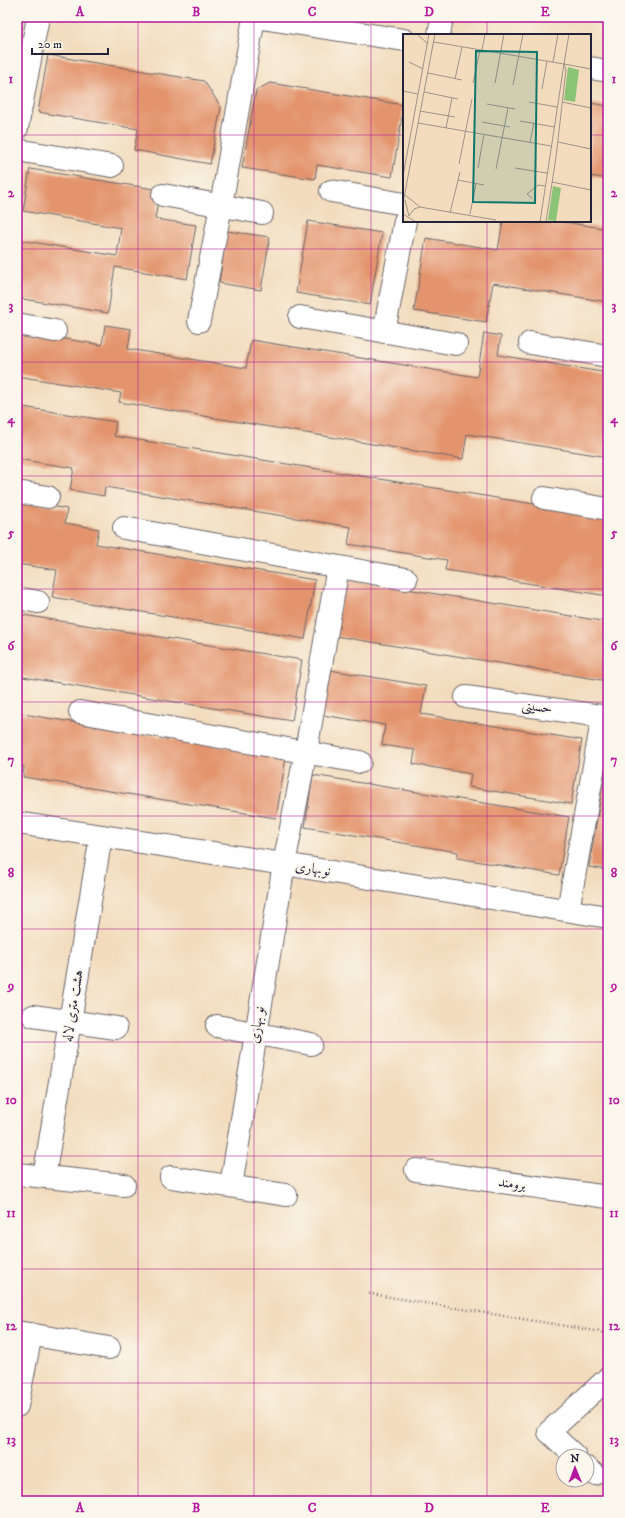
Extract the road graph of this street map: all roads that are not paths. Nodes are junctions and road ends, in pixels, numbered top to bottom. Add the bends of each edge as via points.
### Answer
1 (38, 17) edge
2 (254, 17) edge
3 (442, 17) edge
4 (439, 34) edge
5 (403, 40) edge
6 (591, 68) edge
7 (608, 71) edge
8 (17, 128) edge
9 (17, 150) edge
10 (112, 166) dead end
11 (331, 191) dead end
12 (163, 196) dead end
13 (403, 204) edge
14 (221, 206) junction
15 (262, 213) dead end
16 (405, 222) edge
17 (300, 317) dead end
18 (199, 322) dead end
19 (17, 324) edge
20 (55, 331) dead end
21 (384, 332) junction
22 (530, 343) dead end
23 (456, 344) dead end
24 (608, 356) edge
25 (17, 492) edge
26 (48, 497) dead end
27 (544, 498) dead end
28 (608, 509) edge
29 (124, 528) dead end
30 (338, 567) junction
31 (406, 579) dead end
32 (17, 598) edge
33 (38, 602) dead end
34 (466, 697) dead end
35 (80, 712) dead end
36 (605, 716) edge
37 (306, 751) junction
38 (360, 762) dead end
39 (17, 823) edge
40 (101, 836) junction
41 (284, 864) junction
42 (568, 910) junction
43 (608, 917) edge
44 (33, 1016) dead end
45 (71, 1020) junction
46 (217, 1026) dead end
47 (116, 1028) dead end
48 (256, 1032) junction
49 (311, 1044) dead end
50 (416, 1170) dead end
51 (17, 1174) edge
52 (44, 1177) junction
53 (171, 1177) dead end
54 (124, 1185) dead end
55 (231, 1186) junction
56 (286, 1195) dead end
57 (608, 1197) edge
58 (24, 1333) edge
59 (109, 1348) dead end
60 (608, 1378) edge
61 (17, 1406) edge
62 (566, 1448) edge

1 - 8 street
2 - 5 street
2 - 14 street
3 - 4 street
6 - 7 street
9 - 10 street
11 - 13 street
12 - 14 street
14 - 15 street
14 - 18 street
16 - 21 street
17 - 21 street
19 - 20 street
21 - 23 street
22 - 24 street
25 - 26 street
27 - 28 street
29 - 30 street
30 - 31 street
30 - 37 street, نو بهاری
32 - 33 street
34 - 36 street, حسینی
35 - 37 street
36 - 42 street
37 - 38 street
37 - 41 street, نو بهاری
39 - 40 street, نوبهاری
40 - 41 street, نوبهاری
40 - 45 street, هشت متری لاله
41 - 42 street, نوبهاری
41 - 48 street, نو بهاری
42 - 43 street, نوبهاری
44 - 45 street
45 - 47 street
45 - 52 street, هشت متری لاله
46 - 48 street
48 - 49 street
48 - 55 street, نو بهاری
50 - 57 street, برومند
51 - 52 street
52 - 54 street
53 - 55 street
55 - 56 street
58 - 59 street
58 - 61 street
60 - 62 street via 549,1432

